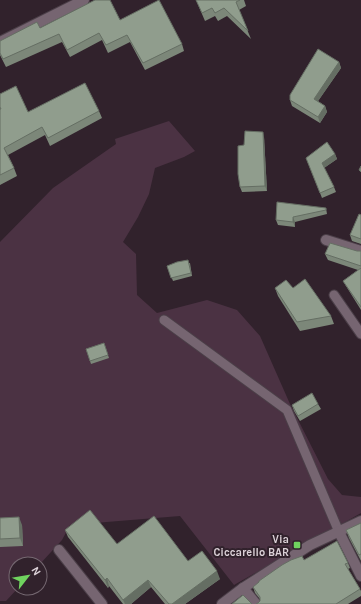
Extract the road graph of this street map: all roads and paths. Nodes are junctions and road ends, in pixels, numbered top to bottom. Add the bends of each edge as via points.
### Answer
1 (84, 0) edge
2 (0, 42) edge
3 (326, 240) dead end
4 (361, 251) edge
5 (334, 295) dead end
6 (164, 320) dead end
7 (361, 334) edge
8 (361, 521) edge
9 (339, 532) junction
10 (59, 550) dead end
11 (361, 576) edge
12 (243, 588) junction
13 (102, 604) edge
14 (222, 604) edge
15 (256, 604) edge

1 - 2 street
3 - 4 street
5 - 7 lane
6 - 9 lane via 287,410
8 - 9 street
9 - 11 street
9 - 12 street via 310,545
10 - 13 street
12 - 14 street
12 - 15 street

